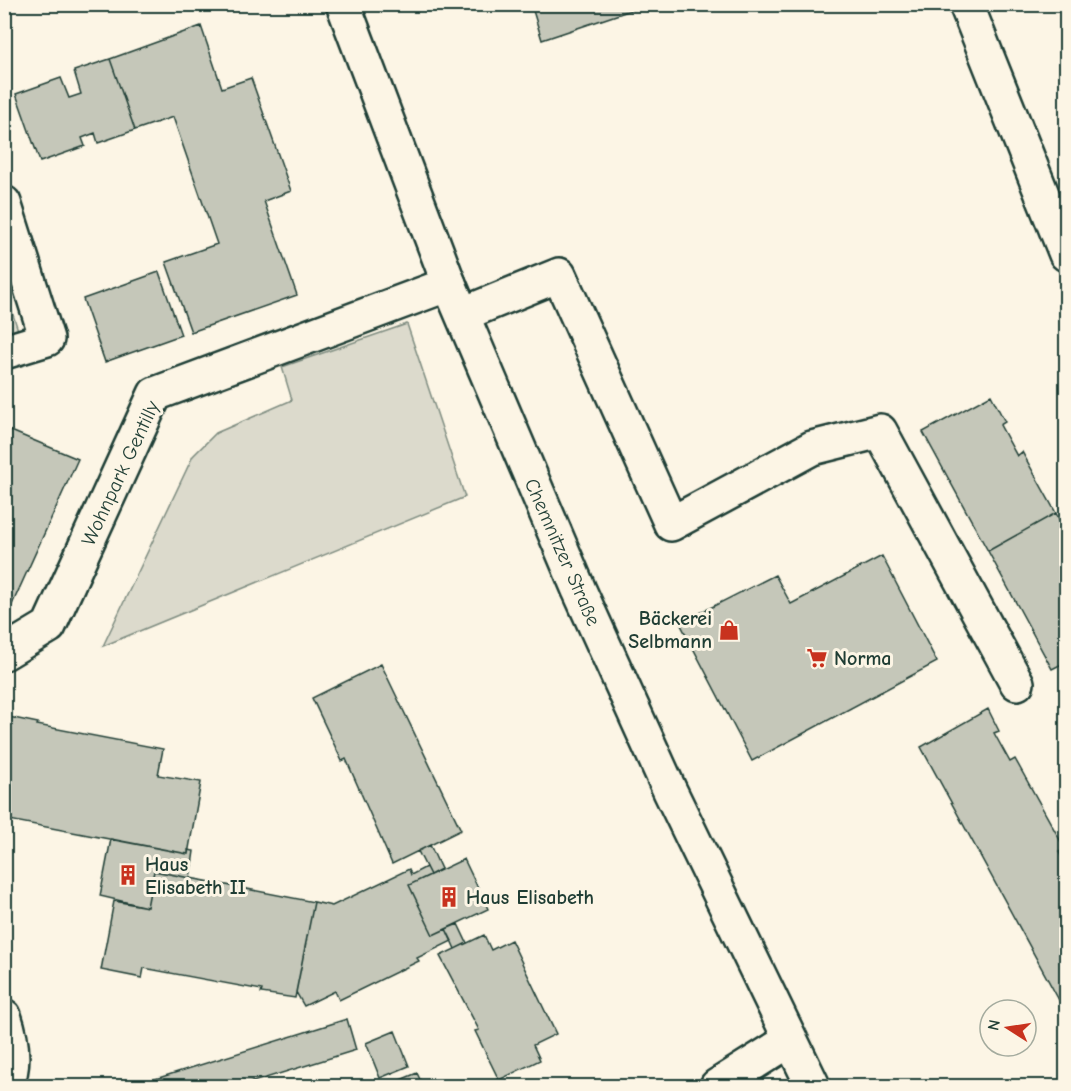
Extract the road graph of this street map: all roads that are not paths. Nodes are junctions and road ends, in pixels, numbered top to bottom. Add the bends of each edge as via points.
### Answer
1 (343, 4) edge
2 (966, 4) edge
3 (4, 203) edge
4 (1066, 254) edge
5 (449, 284) junction
6 (463, 314) junction
7 (4, 352) edge
8 (4, 653) edge
9 (1017, 682) dead end
10 (4, 1016) edge
11 (790, 1040) junction
12 (6, 1086) edge
13 (717, 1086) edge
14 (813, 1086) edge

1 - 5 main road, Chemnitzer Straße
2 - 4 main road
3 - 7 main road via 47,339
5 - 6 main road, Chemnitzer Straße
5 - 8 main road, Wohnpark Gentilly via 155,394 49,626
6 - 9 main road via 559,275 671,524 812,448 880,431
6 - 11 main road, Chemnitzer Straße via 579,590
10 - 12 main road via 11,1036 12,1073
11 - 13 main road
11 - 14 main road, Chemnitzer Straße

